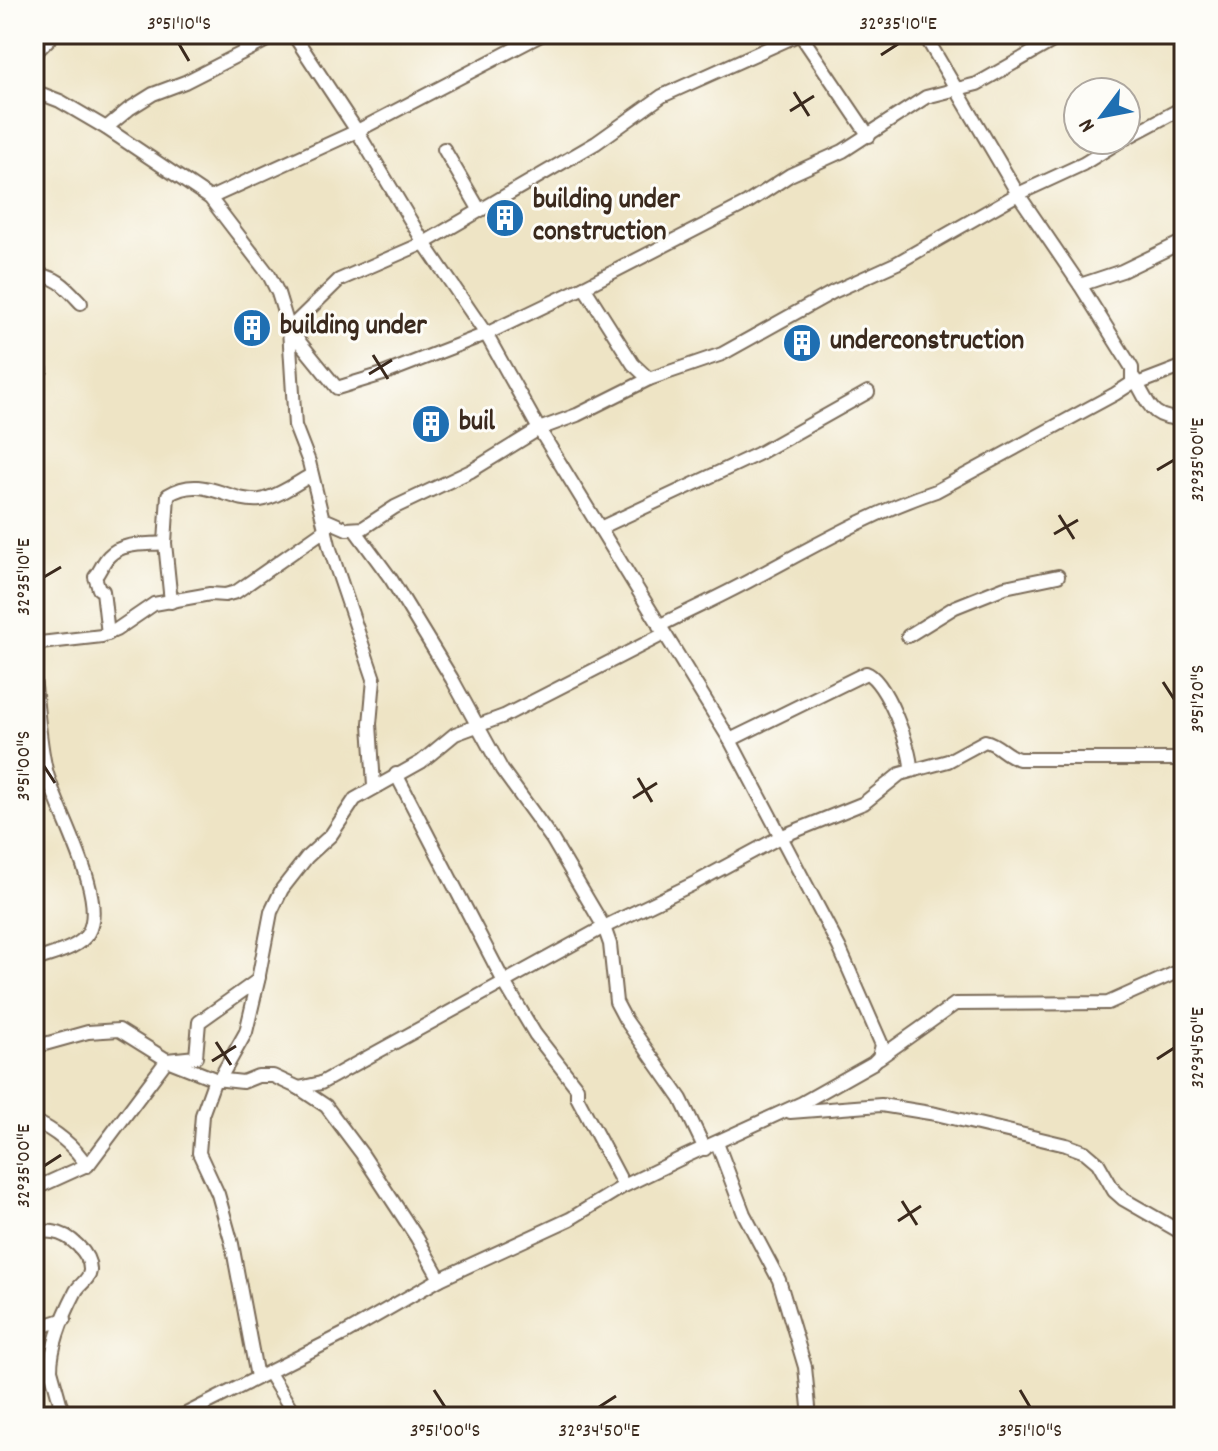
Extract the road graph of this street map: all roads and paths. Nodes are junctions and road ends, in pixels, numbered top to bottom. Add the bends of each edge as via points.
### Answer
1 (54, 34) edge
2 (279, 34) edge
3 (293, 34) edge
4 (543, 34) edge
5 (800, 34) edge
6 (924, 34) edge
7 (1065, 34) edge
8 (34, 54) edge
9 (955, 90) junction
10 (34, 91) edge
11 (1184, 107) edge
12 (106, 128) junction
13 (1142, 129) edge
14 (357, 131) junction
15 (869, 136) junction
16 (444, 149) dead end
17 (1096, 156) edge
18 (1018, 194) junction
19 (210, 198) junction
20 (479, 209) junction
21 (1184, 241) edge
22 (424, 243) junction
23 (34, 275) edge
24 (1080, 285) junction
25 (584, 287) junction
26 (81, 303) dead end
27 (289, 329) junction
28 (486, 334) junction
29 (1184, 366) edge
30 (649, 379) junction
31 (1136, 381) junction
32 (868, 392) dead end
33 (1184, 419) edge
34 (539, 429) junction
35 (311, 475) junction
36 (325, 524) junction
37 (600, 528) junction
38 (355, 530) junction
39 (165, 543) junction
40 (1058, 576) dead end
41 (171, 602) junction
42 (661, 630) junction
43 (108, 634) junction
44 (908, 636) dead end
45 (34, 641) edge
46 (34, 678) edge
47 (478, 724) junction
48 (730, 740) junction
49 (1182, 763) edge
50 (911, 770) junction
51 (396, 774) junction
52 (374, 786) junction
53 (780, 837) junction
54 (604, 927) junction
55 (34, 961) edge
56 (1184, 969) edge
57 (259, 977) junction
58 (504, 982) junction
59 (34, 1047) edge
60 (167, 1060) junction
61 (873, 1063) junction
62 (217, 1079) junction
63 (299, 1088) junction
64 (783, 1113) junction
65 (34, 1121) edge
66 (711, 1146) junction
67 (87, 1166) junction
68 (624, 1186) junction
69 (34, 1189) edge
70 (34, 1232) edge
71 (1184, 1234) edge
72 (440, 1279) junction
73 (65, 1319) junction
74 (34, 1329) edge
75 (263, 1375) junction
76 (64, 1417) edge
77 (180, 1417) edge
78 (296, 1417) edge
79 (810, 1417) edge

1 - 8 street
2 - 12 street via 153,94
3 - 14 street
4 - 14 street
5 - 15 street
5 - 20 street via 662,96 596,143
6 - 9 street
7 - 9 street via 977,84
9 - 15 street via 926,97
9 - 18 street
10 - 12 street
11 - 13 street
12 - 19 street
14 - 19 street
14 - 22 street
15 - 25 street
16 - 20 street
17 - 18 street
18 - 24 street
18 - 30 street via 722,354
19 - 27 street via 269,275
20 - 22 street
21 - 24 street
22 - 27 street via 339,280
22 - 28 street
23 - 26 street via 63,283
24 - 31 street
25 - 28 street
25 - 30 street via 633,364
27 - 28 street via 337,388
27 - 35 street via 295,426
28 - 34 street
29 - 31 street
30 - 34 street
31 - 33 street via 1157,415
31 - 42 street via 960,478 825,539
32 - 37 street via 758,454
34 - 37 street
34 - 38 street via 471,471
35 - 36 street
35 - 39 street via 260,500 207,487 174,491 166,500
36 - 38 street
36 - 41 street via 236,592
36 - 52 street via 374,679
37 - 42 street
38 - 47 street via 391,579
39 - 41 street
39 - 43 street via 124,547 105,560 95,577 104,596
40 - 44 street via 1005,587 955,607
41 - 43 street via 144,609
42 - 47 street via 504,716
42 - 48 street
43 - 45 street
46 - 55 street via 47,772 79,850 92,916 82,940
47 - 51 street
47 - 54 street
48 - 50 street via 869,673 910,751
48 - 53 street
49 - 50 street via 1019,759 985,741 948,761
50 - 53 street via 891,779 864,803
51 - 52 street
51 - 58 street
52 - 57 street via 350,805 331,835 282,889 271,912
53 - 54 street
53 - 61 street via 881,1039
54 - 58 street
54 - 66 street via 616,1002
56 - 61 street via 1108,1003 955,1004
57 - 60 street via 199,1022 196,1057
57 - 62 street via 246,1032
58 - 63 street via 321,1083
58 - 68 street via 577,1088 582,1109
59 - 60 street via 88,1032 119,1030
60 - 62 street
60 - 67 street
61 - 64 street
62 - 63 street via 243,1082 273,1076
62 - 75 street via 202,1115 199,1153 218,1194
63 - 72 street via 326,1106 362,1154
64 - 66 street
64 - 71 street via 881,1105 1053,1141 1091,1157 1117,1195
65 - 67 street via 51,1127
66 - 68 street
66 - 79 street via 779,1280 805,1367
67 - 69 street
68 - 72 street via 570,1219
70 - 73 street via 57,1232 88,1259 89,1275
72 - 75 street
73 - 74 street
73 - 76 street via 51,1370
75 - 77 street
75 - 78 street

